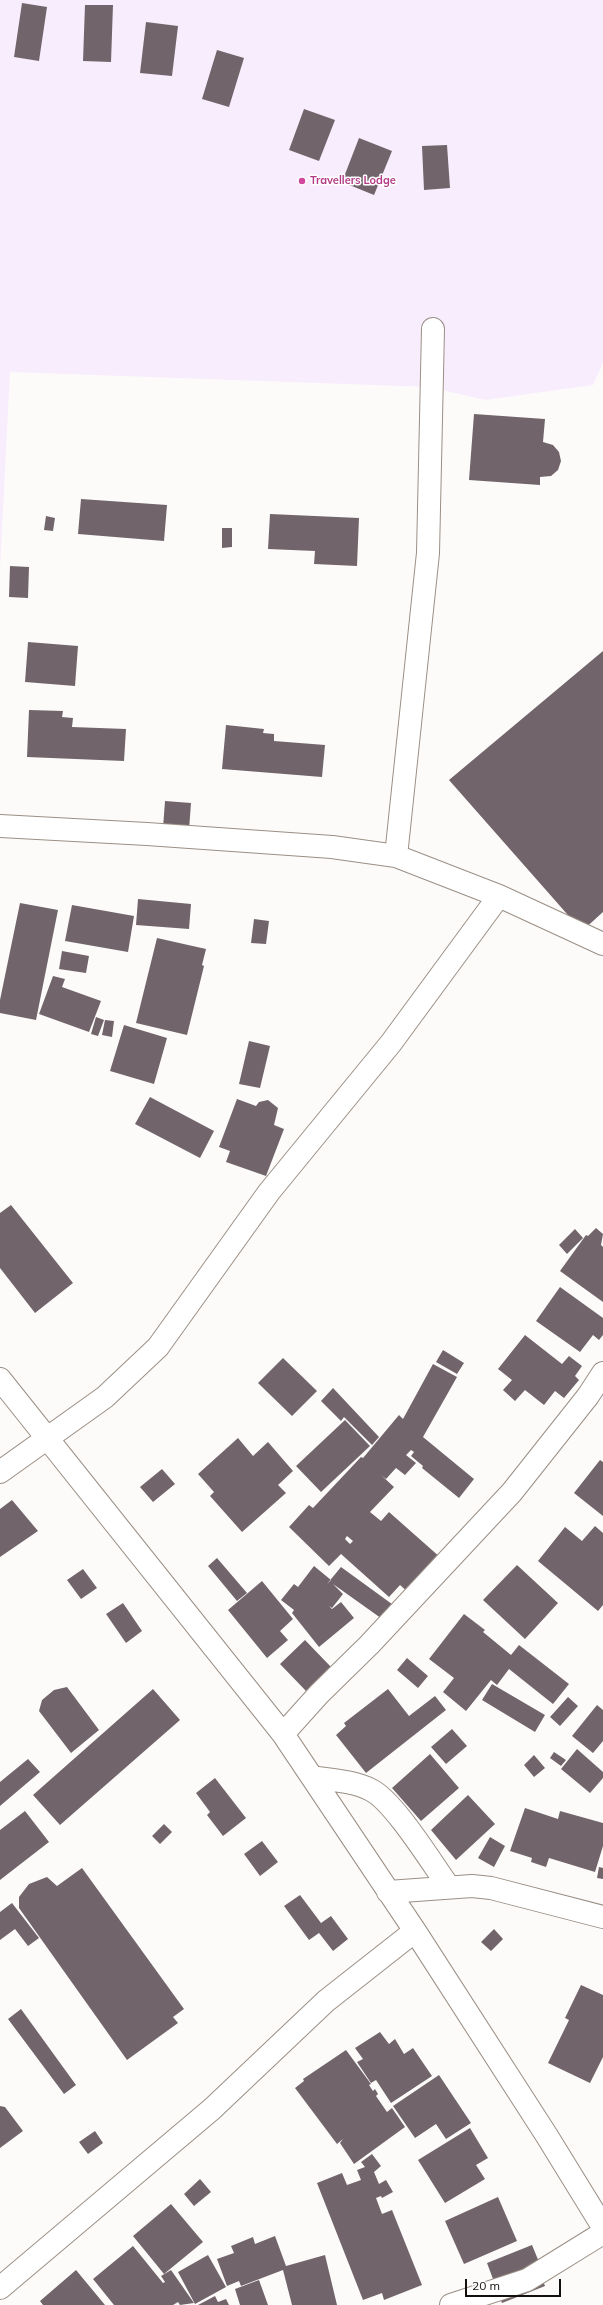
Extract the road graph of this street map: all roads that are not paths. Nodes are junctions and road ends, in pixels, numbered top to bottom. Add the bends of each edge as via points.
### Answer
1 (433, 329) dead end
2 (0, 826) edge
3 (396, 856) junction
4 (499, 896) junction
5 (603, 944) edge
6 (603, 1373) edge
7 (0, 1379) edge
8 (47, 1437) junction
9 (0, 1472) edge
10 (283, 1734) junction
11 (312, 1777) junction
12 (449, 1887) junction
13 (388, 1892) junction
14 (603, 1917) edge
15 (415, 1931) junction
16 (603, 2227) edge
17 (603, 2233) edge
18 (0, 2288) edge
19 (451, 2305) edge

1 - 3 street via 428,553
2 - 3 street via 332,847
3 - 4 street
4 - 5 street
4 - 8 street via 391,1043 269,1192 158,1347 104,1396
6 - 10 street via 588,1396 512,1492
7 - 8 street
8 - 9 street
8 - 10 street
10 - 11 street
11 - 12 street via 372,1790 389,1804
11 - 13 street
12 - 13 street
12 - 14 street via 492,1888
13 - 15 street
15 - 16 street
15 - 18 street via 326,2001 212,2109
17 - 19 street via 527,2280

